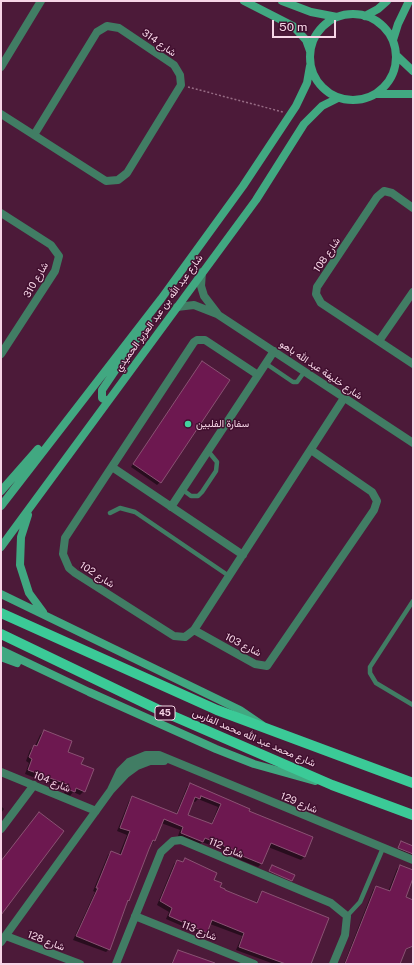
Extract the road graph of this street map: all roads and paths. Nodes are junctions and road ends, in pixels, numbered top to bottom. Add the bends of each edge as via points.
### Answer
1 (41, 1) edge
2 (244, 1) edge
3 (282, 1) edge
4 (387, 1) edge
5 (409, 1) edge
6 (365, 16) junction
7 (337, 17) junction
8 (393, 40) junction
9 (310, 51) junction
10 (396, 55) junction
11 (310, 66) junction
12 (1, 67) edge
13 (413, 71) edge
14 (181, 85) junction
15 (376, 94) junction
16 (413, 94) edge
17 (338, 98) junction
18 (1, 114) edge
19 (291, 114) junction
20 (34, 135) junction
21 (413, 208) edge
22 (1, 213) edge
23 (202, 272) junction
24 (413, 292) edge
25 (161, 299) junction
26 (177, 306) junction
27 (218, 314) junction
28 (379, 341) junction
29 (274, 351) junction
30 (1, 354) edge
31 (265, 363) junction
32 (413, 364) edge
33 (305, 371) junction
34 (258, 375) junction
35 (344, 398) junction
36 (107, 401) junction
37 (55, 433) junction
38 (413, 443) edge
39 (312, 450) junction
40 (208, 451) junction
41 (112, 467) junction
42 (183, 490) junction
43 (1, 491) edge
44 (34, 502) junction
45 (1, 506) edge
46 (171, 507) junction
47 (110, 513) dead end
48 (1, 547) edge
49 (243, 555) junction
50 (229, 576) junction
51 (1, 594) edge
52 (413, 601) edge
53 (1, 613) edge
54 (46, 615) junction
55 (194, 630) junction
56 (1, 634) edge
57 (1, 650) edge
58 (1, 657) edge
59 (36, 668) junction
60 (413, 705) edge
61 (264, 727) junction
62 (1, 772) edge
63 (413, 783) edge
64 (332, 785) junction
65 (34, 786) junction
66 (96, 810) junction
67 (413, 815) edge
68 (1, 829) edge
69 (383, 848) junction
70 (413, 860) edge
71 (136, 916) junction
72 (347, 916) junction
73 (3, 939) edge
74 (80, 964) edge
75 (116, 964) edge
76 (254, 964) edge
77 (333, 964) edge

1 - 12 street
2 - 9 street via 294,26 306,40
3 - 7 street via 311,12
4 - 6 street
5 - 8 street
6 - 7 street via 348,14
6 - 8 street via 380,23
7 - 9 street via 319,30
8 - 10 street
9 - 11 street
10 - 13 street
10 - 15 street via 391,77 385,87
11 - 17 street via 318,84
11 - 19 street, شارع عبد الله بن عبد العزيز الحميدي via 304,90
14 - 19 path
14 - 20 street via 127,173 118,180 106,181
14 - 20 street, شارع 314 via 180,75 174,65 120,28 106,26 97,32
15 - 16 street
15 - 17 street via 354,101
17 - 23 street, شارع عبد الله بن عبد العزيز الحميدي via 322,106 304,124 256,200
18 - 20 street
19 - 25 street, شارع عبد الله بن عبد العزيز الحميدي via 243,186
21 - 28 street, شارع 108 via 392,193 384,191 377,197 317,287 316,294 321,302
22 - 30 street, شارع 310 via 51,245 59,256 55,271
23 - 26 street, شارع عبد الله بن عبد العزيز الحميدي
23 - 27 street, شارع خليفة عبد الله باهو via 201,286 204,296
24 - 28 street
25 - 36 street via 142,332 102,390 102,398
25 - 37 street, شارع عبد الله بن عبد العزيز الحميدي
26 - 27 street, شارع خليفة عبد الله باهو via 194,305
26 - 36 street, شارع عبد الله بن عبد العزيز الحميدي
27 - 29 street, شارع خليفة عبد الله باهو
28 - 32 street, شارع 108
29 - 31 street
29 - 33 street, شارع خليفة عبد الله باهو
31 - 33 lane via 293,382 297,382
31 - 34 street
33 - 35 street, شارع خليفة عبد الله باهو
34 - 40 street
34 - 41 street, شارع 102 via 205,340 197,340
35 - 38 street, شارع خليفة عبد الله باهو
35 - 39 street
36 - 44 street, شارع عبد الله بن عبد العزيز الحميدي
37 - 43 street via 28,458
37 - 45 street, شارع عبد الله بن عبد العزيز الحميدي
39 - 49 street
39 - 55 street, شارع 103 via 372,492 377,501 374,510 267,666 256,664
40 - 42 street
40 - 42 lane via 217,462 216,471 198,496 192,496
41 - 46 street
41 - 55 street, شارع 102 via 65,538 65,561 75,574 174,636 185,637
42 - 46 street
44 - 48 street, شارع عبد الله بن عبد العزيز الحميدي
44 - 54 street via 21,536 20,565 29,593
46 - 49 street
47 - 50 lane via 120,508 135,512
49 - 50 street
50 - 55 street
51 - 54 street
52 - 60 lane via 370,667 370,673 376,682
53 - 61 main road, شارع محمد عبد الله محمد الفارس / 45 via 203,704
54 - 61 street via 240,710
56 - 64 main road, شارع محمد عبد الله محمد الفارس / 45 via 157,709
57 - 59 street
58 - 59 street
59 - 64 street via 229,754 280,772
61 - 63 main road, شارع محمد عبد الله محمد الفارس / 45
62 - 65 street, شارع 104
64 - 67 main road, شارع محمد عبد الله محمد الفارس / 45
65 - 66 street, شارع 104
65 - 68 street
66 - 69 street, شارع 129 via 124,766 140,756 159,755
66 - 73 street, شارع 129
69 - 70 street, شارع 129
69 - 72 lane via 360,902
71 - 72 street, شارع 112 via 161,852 173,841 181,840 331,903
71 - 75 street, شارع 112
71 - 76 street, شارع 113
72 - 77 street via 345,935
73 - 74 street, شارع 128

